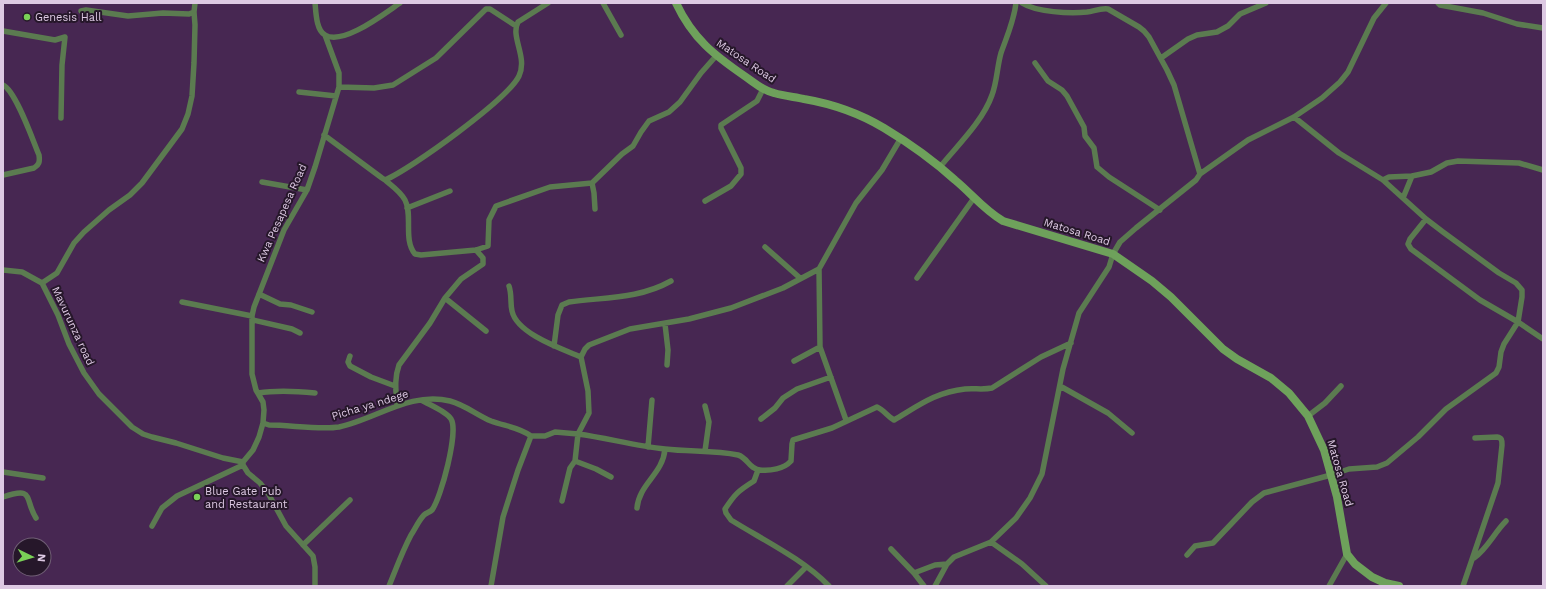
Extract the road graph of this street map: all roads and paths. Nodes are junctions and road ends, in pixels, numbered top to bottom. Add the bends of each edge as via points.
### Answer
1 (195, 3) edge
2 (315, 3) edge
3 (400, 3) edge
4 (548, 3) edge
5 (603, 3) edge
6 (676, 3) edge
7 (1016, 3) edge
8 (1022, 3) edge
9 (1266, 3) edge
10 (1386, 3) edge
11 (1438, 3) edge
12 (81, 11) dead end
13 (194, 12) junction
14 (516, 26) junction
15 (1543, 28) edge
16 (3, 31) edge
17 (325, 35) junction
18 (621, 35) dead end
19 (716, 56) junction
20 (1161, 58) junction
21 (1034, 63) dead end
22 (3, 85) edge
23 (338, 87) junction
24 (763, 89) junction
25 (299, 92) dead end
26 (336, 96) junction
27 (1294, 117) junction
28 (61, 118) dead end
29 (324, 135) junction
30 (901, 138) junction
31 (940, 167) junction
32 (1543, 170) edge
33 (1200, 174) junction
34 (3, 176) edge
35 (1412, 176) junction
36 (385, 180) junction
37 (1383, 180) junction
38 (262, 182) dead end
39 (592, 183) junction
40 (307, 190) junction
41 (450, 191) dead end
42 (974, 198) junction
43 (1404, 198) junction
44 (705, 201) dead end
45 (407, 208) junction
46 (595, 209) dead end
47 (1160, 210) junction
48 (1426, 219) junction
49 (764, 247) dead end
50 (476, 250) junction
51 (1113, 254) junction
52 (819, 269) junction
53 (3, 270) edge
54 (800, 278) junction
55 (917, 278) dead end
56 (671, 281) dead end
57 (42, 283) junction
58 (509, 286) dead end
59 (259, 294) junction
60 (445, 298) junction
61 (182, 302) dead end
62 (312, 312) dead end
63 (252, 318) junction
64 (1518, 322) junction
65 (665, 324) junction
66 (486, 331) dead end
67 (300, 333) dead end
68 (1543, 339) edge
69 (1071, 344) junction
70 (554, 346) junction
71 (820, 347) junction
72 (350, 356) dead end
73 (581, 357) junction
74 (794, 361) dead end
75 (667, 365) dead end
76 (830, 377) junction
77 (395, 386) junction
78 (1060, 386) junction
79 (1341, 386) dead end
80 (258, 393) junction
81 (315, 394) dead end
82 (422, 400) junction
83 (652, 400) dead end
84 (397, 406) junction
85 (705, 406) dead end
86 (1308, 416) junction
87 (761, 419) dead end
88 (846, 420) junction
89 (263, 423) junction
90 (1132, 433) dead end
91 (578, 434) junction
92 (531, 436) junction
93 (1475, 438) dead end
94 (648, 447) junction
95 (665, 449) junction
96 (705, 451) junction
97 (575, 461) junction
98 (243, 463) junction
99 (758, 470) junction
100 (3, 472) edge
101 (1331, 476) junction
102 (43, 478) dead end
103 (611, 478) dead end
104 (3, 497) edge
105 (350, 500) dead end
106 (562, 501) dead end
107 (637, 508) dead end
108 (36, 518) dead end
109 (1506, 521) dead end
110 (152, 526) dead end
111 (991, 542) junction
112 (303, 545) junction
113 (891, 549) dead end
114 (1347, 554) junction
115 (1187, 555) dead end
116 (1473, 558) junction
117 (947, 564) junction
118 (806, 566) junction
119 (914, 573) junction
120 (315, 586) edge
121 (389, 586) edge
122 (491, 586) edge
123 (787, 586) edge
124 (829, 586) edge
125 (924, 586) edge
126 (935, 586) edge
127 (1046, 586) edge
128 (1329, 586) edge
129 (1399, 586) edge
130 (1463, 586) edge

1 - 13 street
2 - 17 street, Kwa Pesapesa Road via 318,24
3 - 17 street via 361,28 334,37
4 - 14 street
5 - 18 street
6 - 19 street, Matosa Road via 696,36
7 - 31 street via 996,72 994,89 987,105 974,126
8 - 20 street via 1034,8 1071,12 1108,9 1139,27 1149,37
9 - 20 street via 1240,14 1228,26 1217,32 1188,39
10 - 27 street via 1374,18 1345,77 1322,98
11 - 15 street via 1440,6 1483,13 1517,24
12 - 13 street via 128,16
13 - 57 street via 192,96 182,129 142,183 84,232 74,243 57,273
14 - 23 street via 486,9 436,58 393,85 374,88
14 - 36 street via 522,64 520,75 515,82 494,103 458,131
16 - 28 street via 55,40 65,38
17 - 23 street, Kwa Pesapesa Road via 339,73
19 - 24 street, Matosa Road
19 - 39 street via 680,102 669,112 649,121 633,146
20 - 33 street via 1171,78
21 - 47 street via 1048,81 1067,96 1084,127 1085,136 1094,148 1097,167
22 - 34 street via 18,105 40,161 34,168
23 - 26 street, Kwa Pesapesa Road
24 - 30 street, Matosa Road via 858,114
24 - 44 street via 757,100 721,125 741,168 741,174 731,186
25 - 26 street
26 - 29 street, Kwa Pesapesa Road
27 - 33 street via 1248,140
27 - 37 street via 1339,153
29 - 36 street
29 - 40 street, Kwa Pesapesa Road
30 - 31 street, Matosa Road
30 - 52 street via 882,170 856,203
31 - 42 street, Matosa Road
32 - 35 street via 1519,163 1458,161 1446,163 1431,172
33 - 47 street
35 - 37 street via 1389,177
35 - 43 street
36 - 45 street via 400,194
37 - 43 street
38 - 40 street
39 - 46 street
39 - 50 street via 550,187 499,204 489,220 489,245
40 - 59 street, Kwa Pesapesa Road via 284,230
41 - 45 street
42 - 51 street, Matosa Road via 1003,221
42 - 55 street
43 - 48 street
45 - 50 street via 410,240 415,254
47 - 51 street via 1120,242
48 - 64 street via 1516,283 1522,290
48 - 64 street via 1410,239 1408,244 1411,249 1480,300
49 - 54 street
50 - 60 street via 483,258 483,264 461,278
51 - 69 street via 1109,267 1079,313
51 - 86 street, Matosa Road via 1171,297 1231,355 1271,378
52 - 54 street
52 - 71 street
53 - 57 street, Mavurunza road via 22,272
54 - 65 street via 783,288 731,308
56 - 70 street via 643,293 562,305 558,315
57 - 98 street, Mavurunza road via 84,373 99,394 124,420 143,434
58 - 70 street via 512,294 512,311 516,320 530,333
59 - 62 street via 280,304
59 - 63 street, Kwa Pesapesa Road
60 - 66 street
60 - 77 street via 399,366
61 - 63 street
63 - 67 street
63 - 80 street, Kwa Pesapesa Road via 252,374
64 - 68 street
64 - 101 street via 1504,344 1496,373 1446,409 1398,455 1377,467 1349,469
65 - 73 street via 630,329 603,339 584,349
65 - 75 street
69 - 78 street
69 - 88 street via 1041,357 992,388 966,388 933,396 894,420 877,406
70 - 73 street
71 - 74 street
71 - 76 street
72 - 77 street via 350,366
73 - 91 street via 589,407 587,420
76 - 87 street via 797,389 783,398
76 - 88 street
77 - 84 street
78 - 90 street via 1108,413
78 - 111 street via 1042,474 1016,518
79 - 86 street
80 - 81 street via 281,390
80 - 89 street, Kwa Pesapesa Road via 264,410
82 - 84 street, Picha ya ndege
82 - 92 street, Picha ya ndege via 450,401
82 - 121 street via 451,419 452,444 446,475 437,498 412,534 400,556
83 - 94 street
84 - 89 street, Picha ya ndege via 346,425 327,428
85 - 96 street via 709,422
86 - 101 street, Matosa Road via 1324,450
88 - 99 street via 793,440 792,458 786,465
89 - 98 street, Kwa Pesapesa Road via 253,450
91 - 92 street via 555,432 545,436
91 - 94 street
91 - 97 street
92 - 122 street via 503,517
93 - 116 street via 1497,437 1502,441 1502,445 1498,483
94 - 95 street
95 - 96 street
95 - 107 street via 664,458 638,499
96 - 99 street via 741,456
97 - 103 street
97 - 106 street via 570,468
98 - 110 street via 177,496 162,508
98 - 112 street via 248,473 268,493 286,526
99 - 118 street via 754,481 744,486 732,498 725,509 726,513 731,520
100 - 102 street
101 - 114 street, Matosa Road
101 - 115 street via 1264,493 1213,543 1195,546
104 - 108 street via 25,494
105 - 112 street
109 - 116 street via 1483,550
111 - 117 street via 957,555
111 - 127 street via 1022,564
112 - 120 street via 313,556
113 - 119 street
114 - 128 street
114 - 129 street via 1372,577
116 - 130 street
117 - 119 street via 935,565
117 - 126 street
118 - 123 street
118 - 124 street
119 - 125 street

